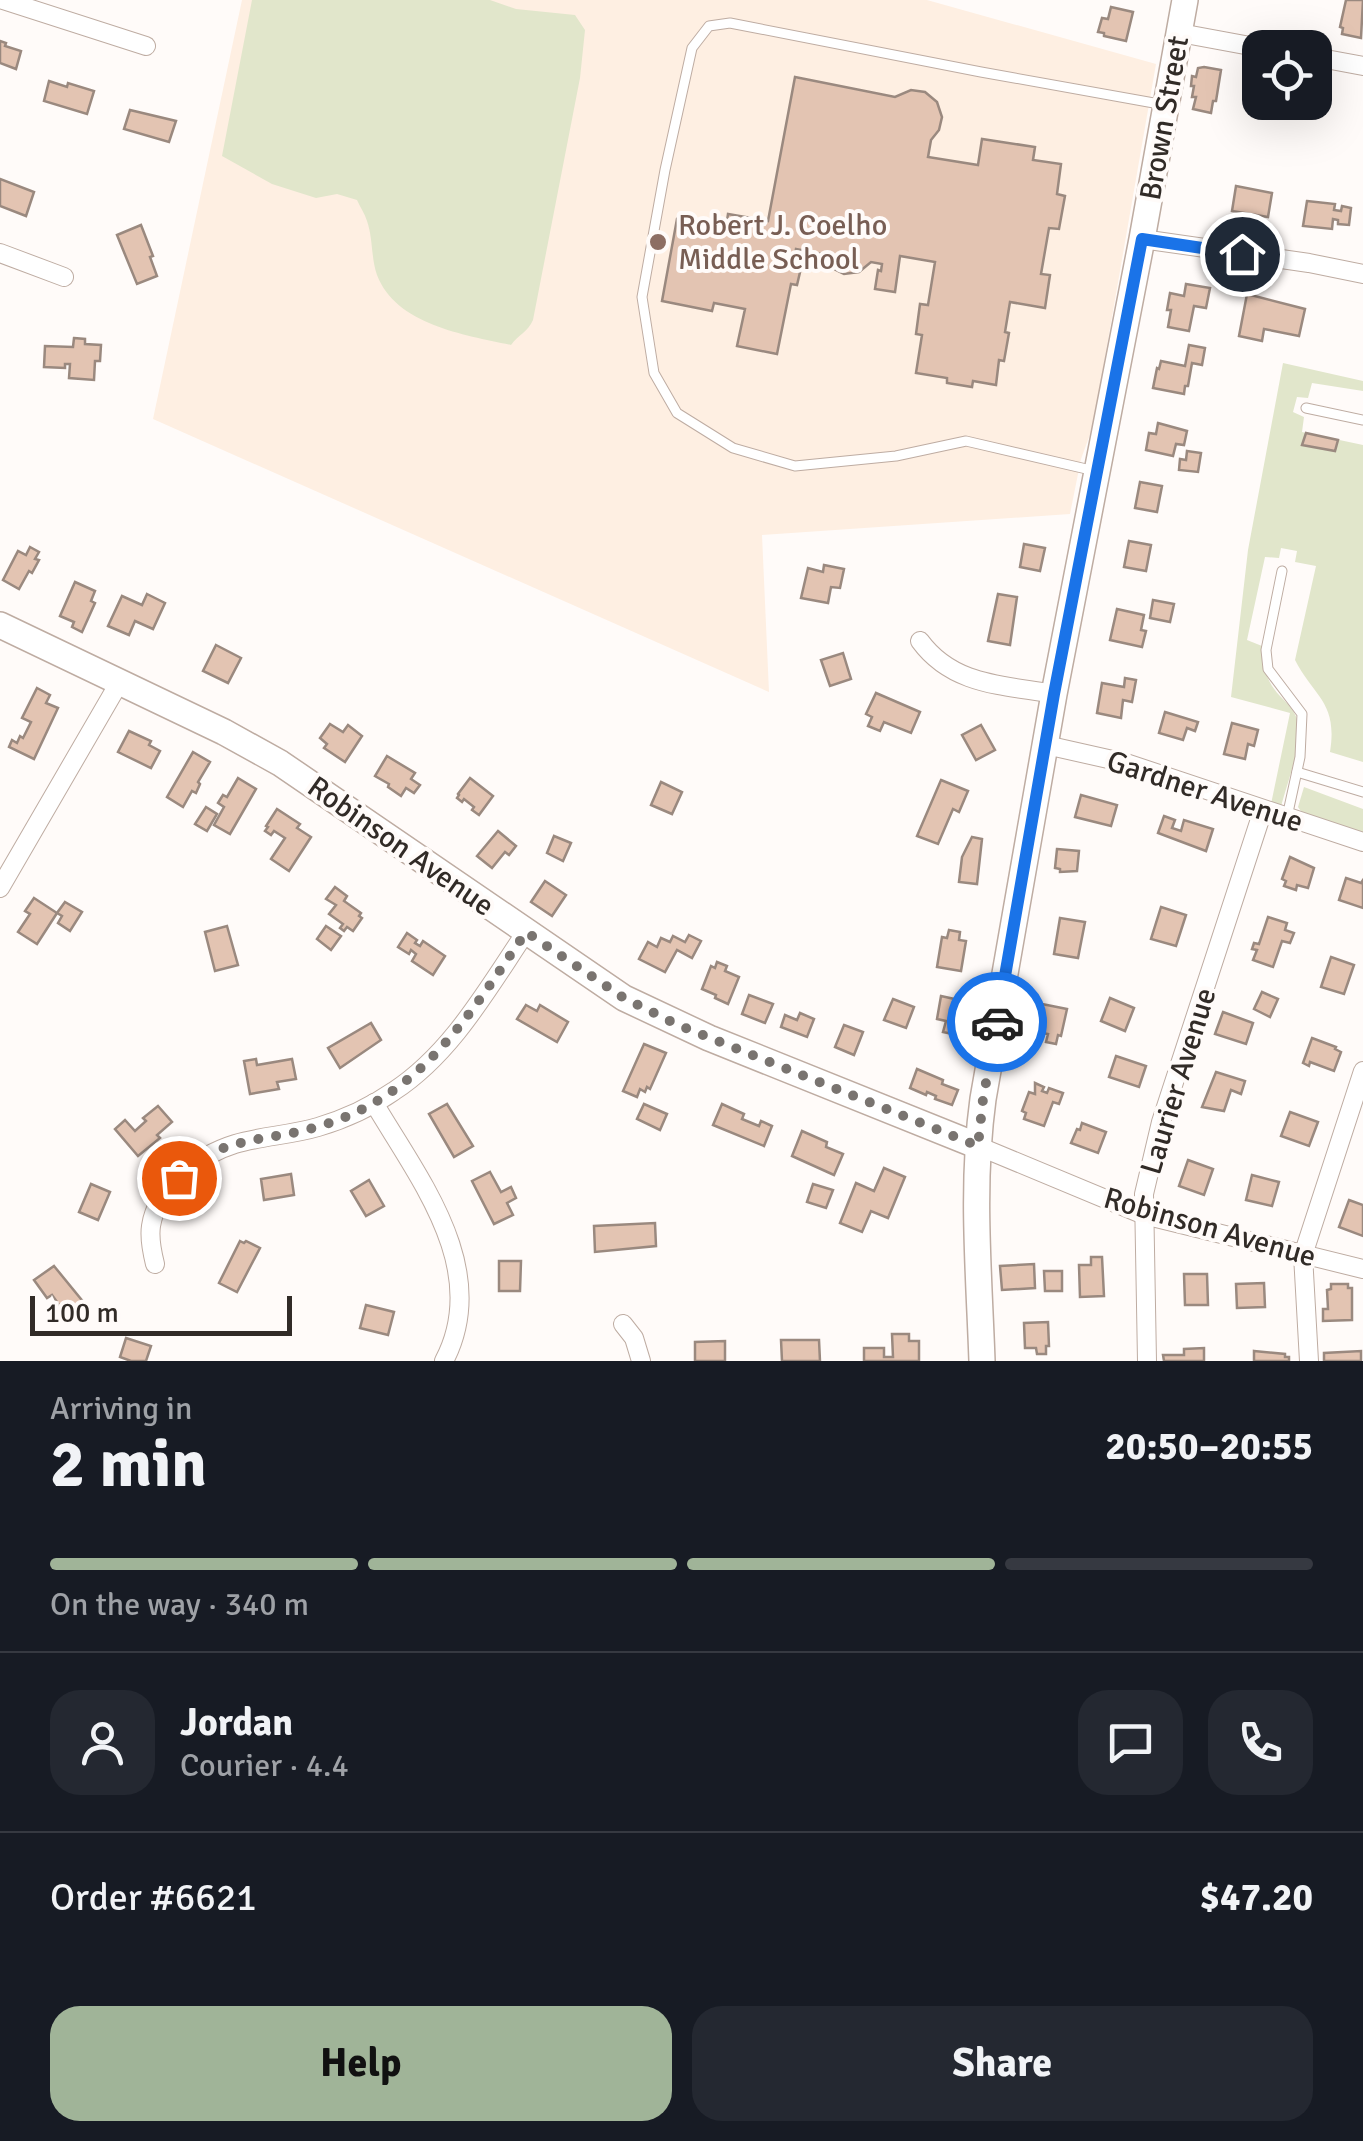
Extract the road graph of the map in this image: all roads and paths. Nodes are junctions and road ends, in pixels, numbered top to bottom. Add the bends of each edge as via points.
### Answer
1 (3, 0) edge
2 (1186, 0) edge
3 (1180, 33) junction
4 (1242, 44) edge
5 (146, 46) dead end
6 (1332, 61) edge
7 (1363, 66) edge
8 (1166, 106) junction
9 (1142, 239) junction
10 (0, 253) edge
11 (1363, 274) edge
12 (64, 277) dead end
13 (1306, 408) dead end
14 (1363, 420) edge
15 (1097, 472) junction
16 (1282, 571) dead end
17 (0, 625) edge
18 (920, 641) dead end
19 (119, 683) junction
20 (1054, 694) junction
21 (1046, 744) junction
22 (1297, 772) junction
23 (1363, 792) edge
24 (1264, 810) junction
25 (1287, 817) junction
26 (1363, 842) edge
27 (0, 888) edge
28 (526, 932) junction
29 (1363, 1071) edge
30 (374, 1104) junction
31 (978, 1146) junction
32 (1144, 1214) junction
33 (1302, 1255) junction
34 (155, 1264) dead end
35 (1363, 1269) edge
36 (623, 1324) dead end
37 (444, 1361) edge
38 (642, 1361) edge
39 (982, 1361) edge
40 (1147, 1361) edge
41 (1309, 1361) edge

1 - 5 street
2 - 3 street, Brown Street
3 - 4 street
3 - 8 street, Brown Street
6 - 7 street
8 - 9 street, Brown Street
8 - 15 lane via 730,22 709,26 692,48 642,297 654,373 677,413 733,448 794,466 966,441
9 - 11 street
9 - 15 street, Brown Street
10 - 12 street
13 - 14 lane
15 - 20 street, Brown Street
16 - 22 lane via 1266,650 1268,669 1302,714
17 - 19 street, Robinson Avenue
18 - 20 street via 960,675
19 - 27 street
19 - 28 street, Robinson Avenue via 280,763
20 - 21 street, Brown Street
21 - 24 street, Gardner Avenue via 1126,762
21 - 31 street, Brown Street
22 - 23 lane
22 - 25 lane
24 - 25 street, Gardner Avenue
24 - 32 street, Laurier Avenue via 1161,1122
25 - 26 street, Gardner Avenue
28 - 30 street via 440,1051
28 - 31 street, Robinson Avenue via 678,1025
29 - 33 street
30 - 34 street via 321,1126 234,1144 195,1164 156,1209 150,1238
30 - 37 street via 442,1221 457,1264 458,1316
31 - 32 street, Robinson Avenue
31 - 39 street, Brown Street
32 - 33 street, Robinson Avenue
32 - 40 street, Laurier Avenue
33 - 35 street, Robinson Avenue
33 - 41 street
36 - 38 street

